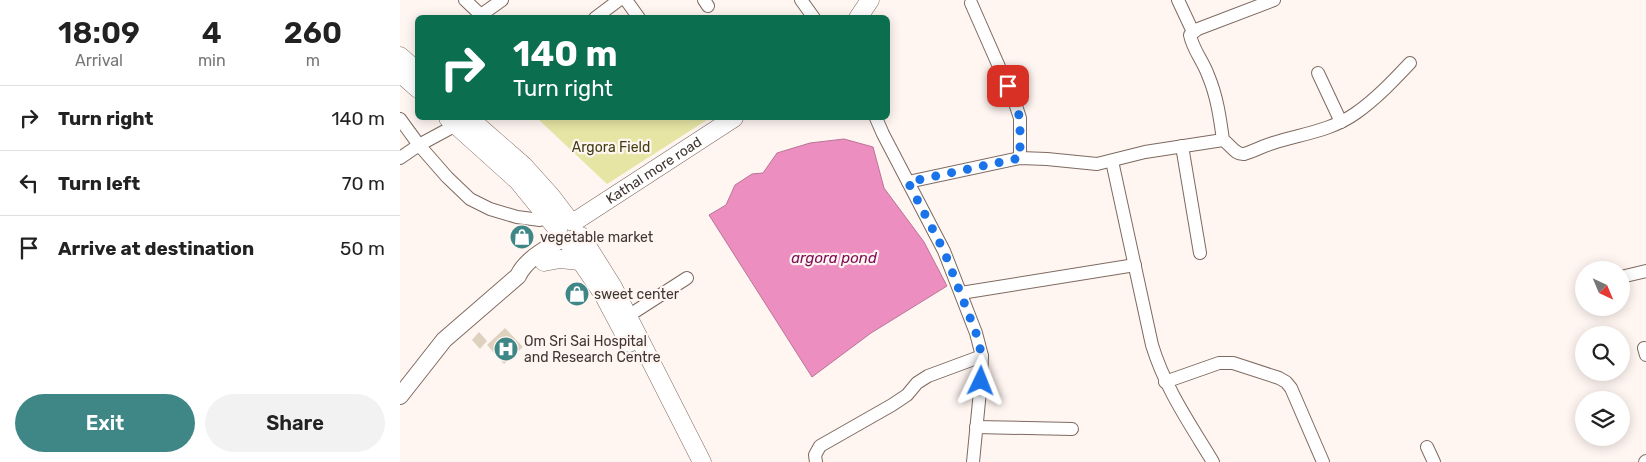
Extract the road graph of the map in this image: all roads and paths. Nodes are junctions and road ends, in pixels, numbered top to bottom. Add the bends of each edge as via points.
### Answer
1 (465, 0) edge
2 (502, 0) edge
3 (619, 0) edge
4 (626, 0) edge
5 (801, 0) edge
6 (1178, 0) edge
7 (1274, 0) edge
8 (971, 3) dead end
9 (482, 15) edge
10 (484, 15) edge
11 (599, 15) edge
12 (637, 15) edge
13 (812, 15) edge
14 (1193, 32) junction
15 (400, 56) edge
16 (1410, 63) dead end
17 (415, 69) edge
18 (1318, 72) dead end
19 (400, 73) edge
20 (415, 86) edge
21 (400, 119) edge
22 (877, 120) edge
23 (468, 121) edge
24 (722, 121) edge
25 (1342, 122) junction
26 (1223, 140) junction
27 (419, 145) junction
28 (1182, 146) junction
29 (400, 158) edge
30 (1020, 158) junction
31 (1112, 161) junction
32 (908, 182) junction
33 (548, 216) junction
34 (568, 234) junction
35 (1200, 253) dead end
36 (580, 261) junction
37 (544, 262) junction
38 (1134, 265) junction
39 (1646, 271) edge
40 (1630, 275) edge
41 (518, 276) junction
42 (687, 278) dead end
43 (960, 293) junction
44 (628, 316) junction
45 (982, 356) junction
46 (1165, 382) junction
47 (400, 396) edge
48 (976, 427) junction
49 (1072, 429) dead end
50 (1427, 447) dead end
51 (688, 462) edge
52 (702, 462) edge
53 (816, 462) edge
54 (973, 462) edge
55 (1213, 462) edge
56 (1323, 462) edge
57 (1434, 462) edge

1 - 9 street
2 - 10 street
3 - 11 street
4 - 12 street
5 - 13 street
6 - 14 street
7 - 14 street
8 - 30 street via 1016,103 1020,118
14 - 26 street via 1190,35 1192,42 1215,93
15 - 17 main road
16 - 25 street via 1373,101
18 - 25 street
19 - 20 main road
21 - 27 street
22 - 32 street
23 - 27 street
23 - 33 main road
23 - 34 main road via 524,166 551,196
24 - 34 main road, Kathal more road
25 - 26 street via 1240,154
26 - 28 street
27 - 29 street
27 - 33 street via 470,199 517,217 540,220
28 - 31 street
28 - 35 street
30 - 31 street via 1087,164
30 - 32 street
31 - 38 street
32 - 43 street via 944,251
33 - 34 main road
34 - 36 main road
34 - 37 street
34 - 41 street via 532,259
34 - 44 main road via 613,287
36 - 37 main road via 560,259
36 - 51 main road via 612,312
37 - 41 street via 527,274
38 - 43 street
38 - 46 street via 1152,346
39 - 40 street
41 - 47 street via 444,340
42 - 44 street
43 - 45 street
44 - 52 main road
45 - 48 street
45 - 53 street via 917,383 892,405 820,446 815,455
46 - 55 street
46 - 56 street via 1219,363 1232,363 1279,378 1291,388
48 - 49 street
48 - 54 street
50 - 57 street

